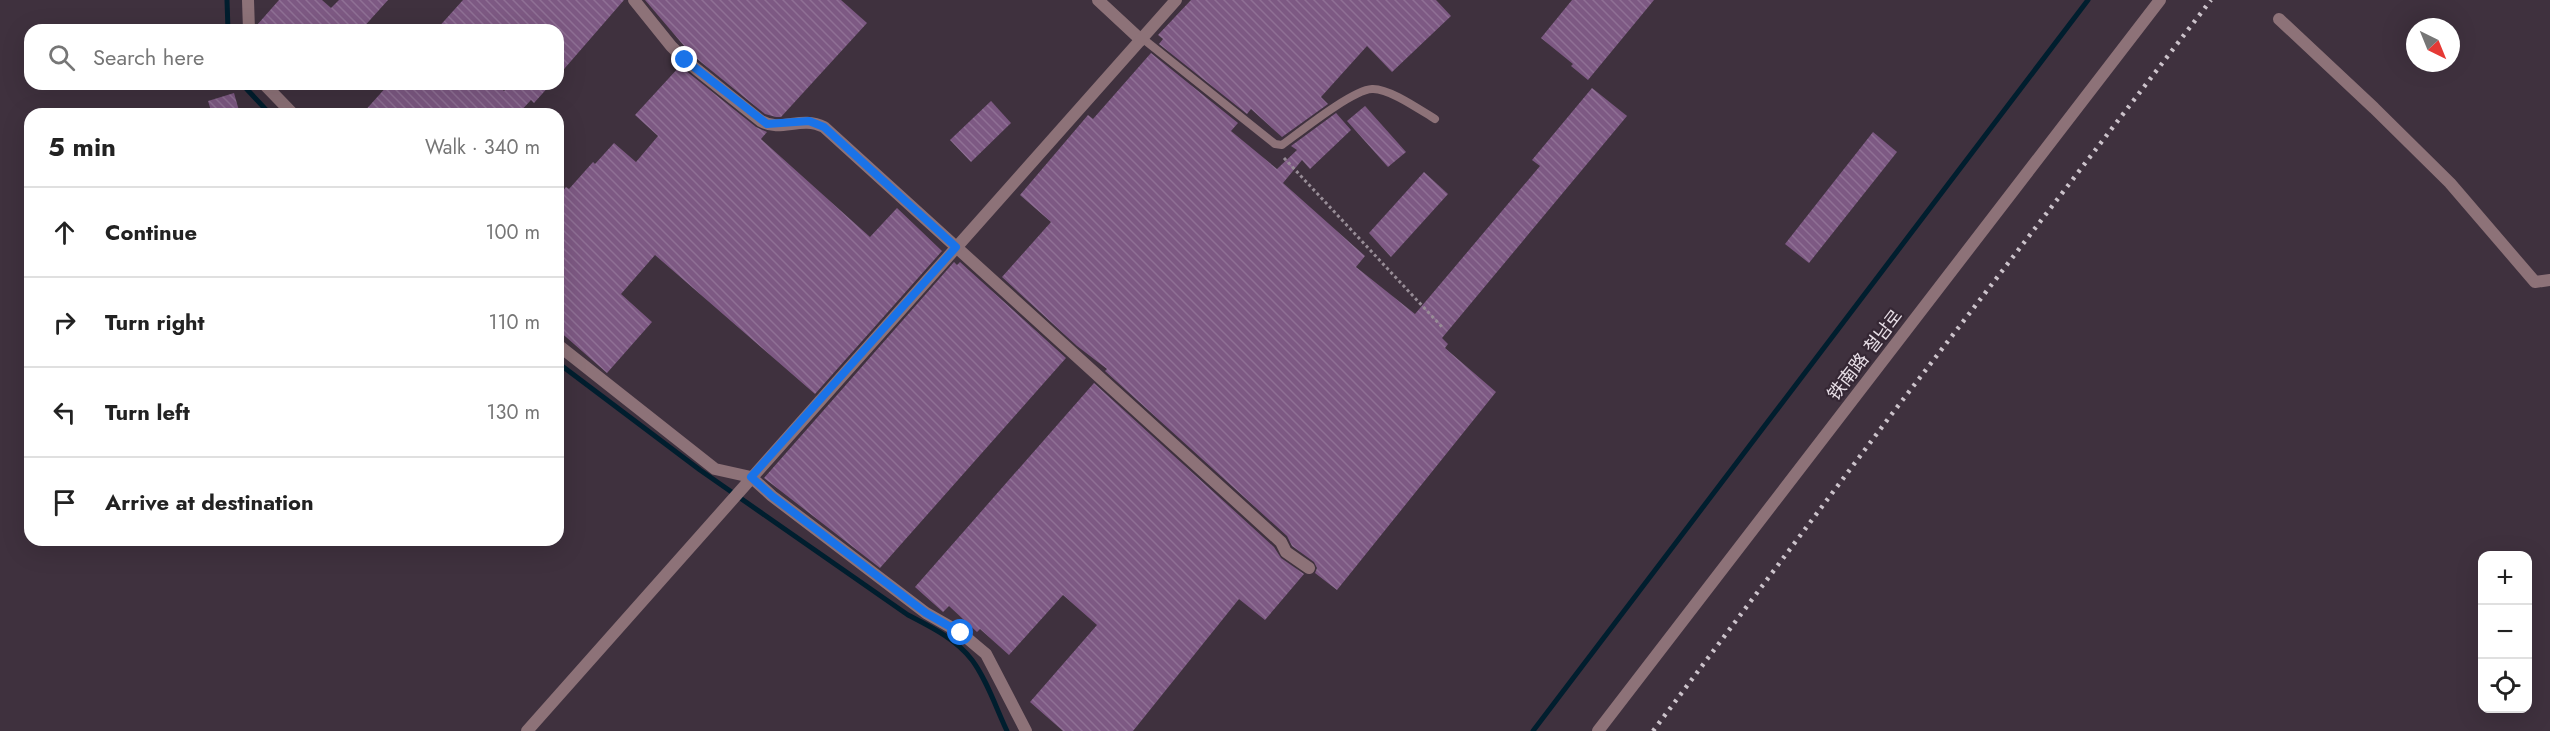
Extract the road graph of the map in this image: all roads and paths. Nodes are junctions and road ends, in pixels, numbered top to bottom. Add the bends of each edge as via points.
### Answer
1 (248, 0) edge
2 (634, 0) edge
3 (1098, 0) edge
4 (1176, 0) edge
5 (2160, 0) edge
6 (2279, 19) dead end
7 (249, 24) edge
8 (1141, 39) junction
9 (270, 90) edge
10 (287, 108) edge
11 (1435, 119) dead end
12 (1275, 144) junction
13 (956, 247) junction
14 (2550, 280) edge
15 (1443, 328) dead end
16 (564, 350) edge
17 (751, 477) junction
18 (1309, 568) dead end
19 (527, 731) edge
20 (1026, 731) edge
21 (1598, 731) edge

1 - 7 street
2 - 13 street via 685,60 761,121 778,125 809,121 824,127
3 - 8 street
4 - 8 street
5 - 21 street, 铁南路 철남로
6 - 14 street via 2450,183 2535,282
8 - 12 lane
8 - 13 street
9 - 10 street
11 - 12 lane via 1395,96 1372,89 1349,98 1282,145
12 - 15 path
13 - 17 street
13 - 18 street via 1281,542 1286,552
16 - 17 street via 715,469
17 - 19 street
17 - 20 street via 926,613 961,633 986,654

